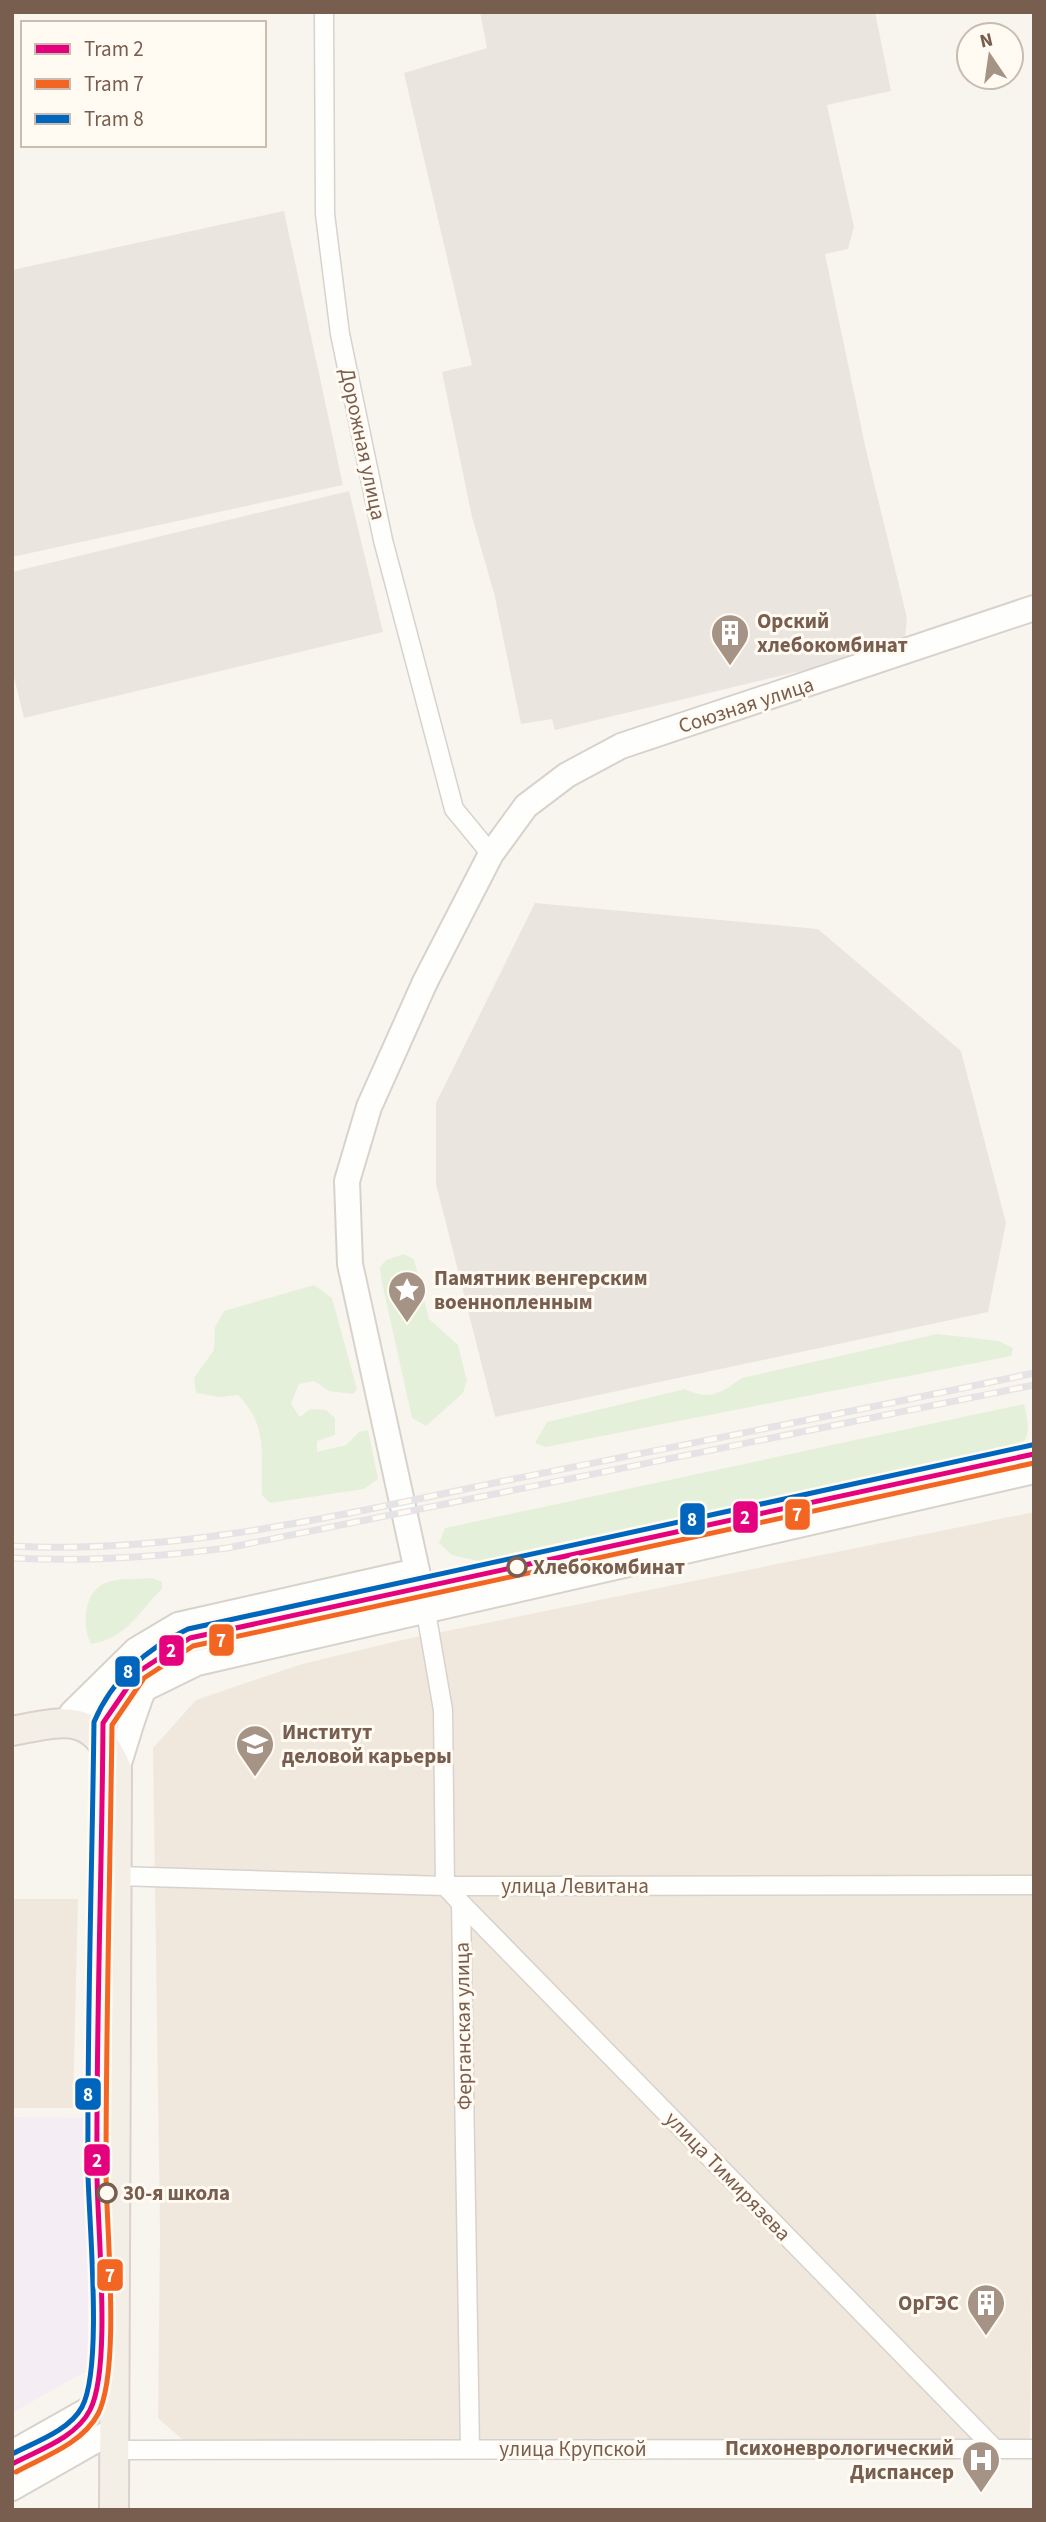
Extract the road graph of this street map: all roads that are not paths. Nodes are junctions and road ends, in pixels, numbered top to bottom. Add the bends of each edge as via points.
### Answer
1 (324, 12) edge
2 (1034, 608) edge
3 (491, 854) junction
4 (1034, 1471) edge
5 (417, 1570) junction
6 (426, 1612) junction
7 (208, 1617) junction
8 (144, 1689) junction
9 (63, 1721) junction
10 (12, 1731) edge
11 (117, 1769) junction
12 (117, 1876) junction
13 (1034, 1885) edge
14 (445, 1886) junction
15 (461, 1903) junction
16 (113, 2396) junction
17 (112, 2441) junction
18 (470, 2449) junction
19 (995, 2449) junction
20 (1034, 2449) edge
21 (12, 2452) edge
22 (12, 2488) edge
23 (114, 2510) edge

1 - 3 street, Дорожная улица via 325,214 340,334 383,540 454,809
2 - 3 main road, Союзная улица via 621,746 567,775 526,806
3 - 5 main road, Союзная улица via 425,982 369,1107 348,1181 350,1264
4 - 6 main road
5 - 6 main road, Союзная улица
5 - 7 main road
6 - 8 main road via 197,1663
6 - 14 street via 443,1710
7 - 8 main road via 166,1650
7 - 9 main road via 178,1625 136,1650
8 - 9 main road
8 - 11 main road
9 - 10 main road
9 - 11 main road via 88,1726 103,1740
11 - 12 main road
12 - 14 street, улица Левитана
12 - 16 main road
13 - 14 street, улица Левитана
14 - 15 street
15 - 18 street, Ферганская улица
15 - 19 street, улица Тимирязева
16 - 17 main road
16 - 21 main road
17 - 18 street, улица Крупской
17 - 22 main road
17 - 23 main road
18 - 19 street, улица Крупской
19 - 20 street, улица Крупской

